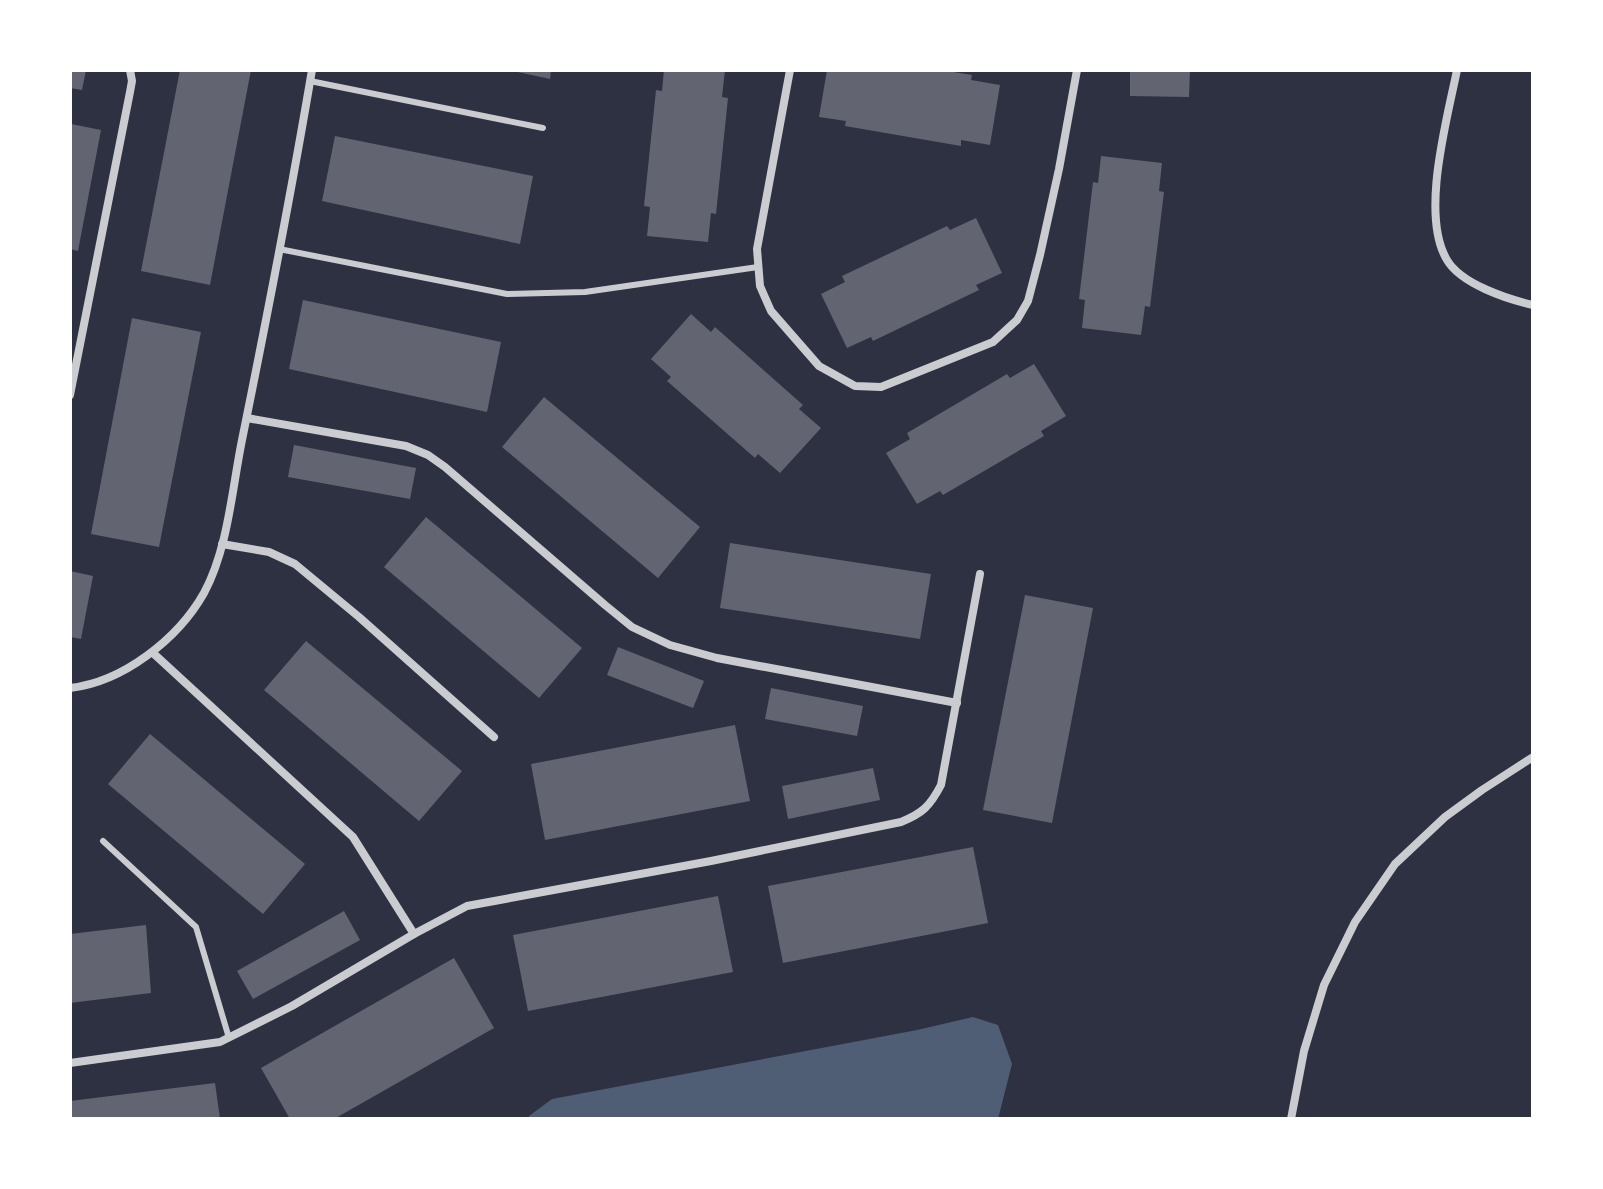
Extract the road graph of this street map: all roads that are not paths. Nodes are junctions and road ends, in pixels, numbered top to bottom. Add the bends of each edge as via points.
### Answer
1 (130, 70) edge
2 (312, 70) edge
3 (790, 70) edge
4 (1077, 70) edge
5 (1457, 70) edge
6 (310, 81) junction
7 (543, 128) dead end
8 (279, 249) junction
9 (758, 267) junction
10 (1533, 305) edge
11 (70, 395) edge
12 (247, 418) junction
13 (222, 544) junction
14 (980, 574) dead end
15 (153, 653) junction
16 (70, 688) edge
17 (957, 703) junction
18 (494, 737) dead end
19 (1533, 757) edge
20 (103, 841) dead end
21 (414, 934) junction
22 (229, 1038) junction
23 (70, 1063) edge
24 (1291, 1119) edge

1 - 11 street
2 - 6 street
3 - 9 street
4 - 9 street via 1028,301 993,342 881,387 855,386 819,366 771,311
5 - 10 street via 1436,184 1438,236 1447,261 1467,279
6 - 7 lane
6 - 8 street
8 - 9 lane via 507,294 585,292
8 - 12 street
12 - 13 street
12 - 17 street via 406,446 428,455 632,627 670,645
13 - 15 street via 198,603
13 - 18 street via 269,552 295,564
14 - 17 street
15 - 16 street via 98,683
15 - 21 street via 353,837
17 - 21 street via 941,785 916,816 467,906
19 - 24 street via 1445,817 1395,864 1355,922 1324,985
20 - 22 lane via 196,927
21 - 22 street
22 - 23 street

